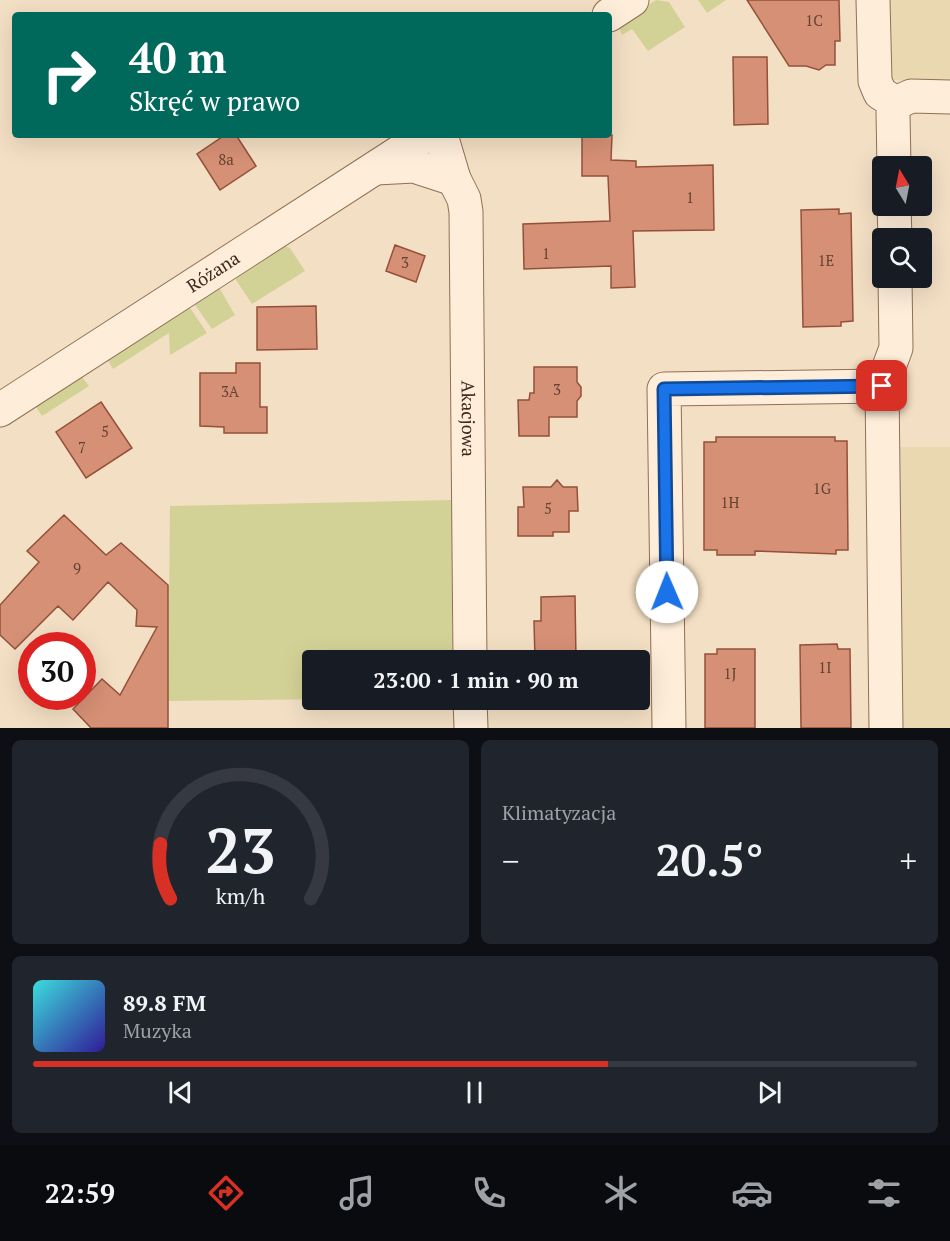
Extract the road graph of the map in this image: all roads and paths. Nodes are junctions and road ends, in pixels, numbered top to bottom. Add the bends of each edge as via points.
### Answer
1 (632, 0) edge
2 (873, 0) edge
3 (612, 13) edge
4 (950, 97) edge
5 (896, 103) junction
6 (421, 138) edge
7 (442, 138) edge
8 (894, 156) edge
9 (376, 168) junction
10 (454, 179) junction
11 (895, 288) edge
12 (882, 386) junction
13 (0, 410) edge
14 (470, 650) edge
15 (470, 710) edge
16 (471, 728) edge
17 (669, 728) edge
18 (886, 728) edge

1 - 3 street
2 - 5 street via 875,81 880,93
4 - 5 street via 911,96
5 - 8 street
6 - 9 street, Różana
7 - 10 street, Akacjowa
9 - 10 street via 414,166
9 - 13 street, Różana
10 - 14 street, Akacjowa via 465,199 466,212
11 - 12 street via 896,348
12 - 17 street via 664,389
12 - 18 street
15 - 16 street

